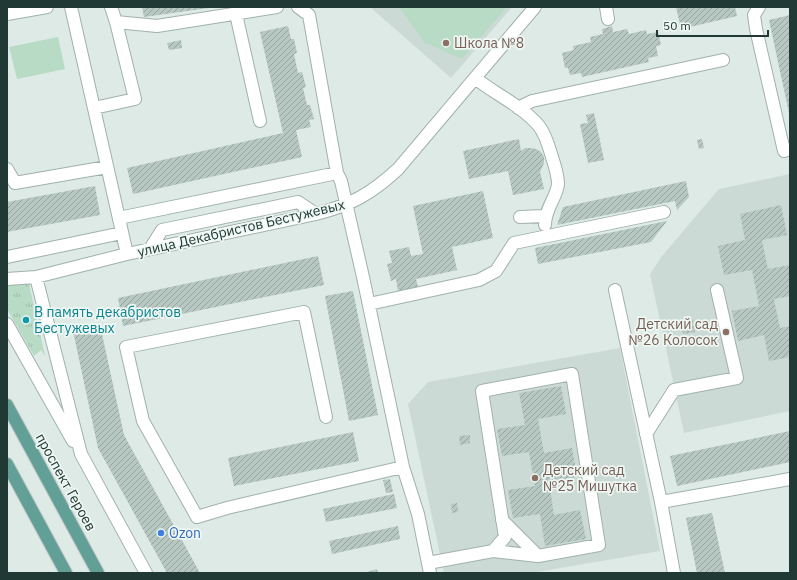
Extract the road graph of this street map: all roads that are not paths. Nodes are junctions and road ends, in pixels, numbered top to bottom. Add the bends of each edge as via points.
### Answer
1 (47, 7) edge
2 (71, 7) edge
3 (111, 7) edge
4 (277, 7) edge
5 (298, 7) edge
6 (536, 7) edge
7 (606, 7) edge
8 (759, 7) edge
9 (7, 14) edge
10 (236, 14) junction
11 (608, 19) dead end
12 (116, 22) junction
13 (722, 60) dead end
14 (475, 78) junction
15 (94, 108) junction
16 (518, 108) junction
17 (260, 121) dead end
18 (790, 150) edge
19 (107, 166) junction
20 (7, 169) edge
21 (337, 173) junction
22 (346, 205) junction
23 (664, 212) dead end
24 (316, 214) junction
25 (520, 216) dead end
26 (119, 218) junction
27 (122, 233) junction
28 (150, 249) junction
29 (127, 254) junction
30 (7, 257) edge
31 (36, 277) junction
32 (7, 279) edge
33 (615, 290) dead end
34 (718, 290) dead end
35 (369, 304) junction
36 (7, 324) edge
37 (7, 405) edge
38 (326, 417) dead end
39 (646, 434) junction
40 (81, 454) junction
41 (7, 464) edge
42 (403, 466) junction
43 (790, 479) edge
44 (661, 502) junction
45 (502, 520) junction
46 (493, 552) junction
47 (538, 556) junction
48 (429, 570) edge
49 (66, 573) edge
50 (98, 573) edge
51 (146, 573) edge
52 (674, 573) edge

1 - 9 street
2 - 15 street
3 - 12 street
4 - 10 street
5 - 21 street via 309,14
6 - 14 street, улица Декабристов Бестужевых
7 - 11 street
8 - 18 street via 754,15 756,29 784,151
10 - 12 street via 157,26
10 - 17 street
12 - 15 street via 134,99
13 - 16 street via 532,101
14 - 16 street
14 - 22 street, улица Декабристов Бестужевых via 398,169 369,193
15 - 19 street
16 - 25 street via 539,126 547,141 558,185 545,220
19 - 20 street via 15,183
19 - 26 street
21 - 22 street
21 - 26 street
22 - 24 street, улица Декабристов Бестужевых
22 - 35 street
23 - 35 street via 514,243 496,271 479,280
24 - 28 street, улица Декабристов Бестужевых
24 - 28 street via 298,202 162,230
26 - 27 street
27 - 29 street
27 - 30 street
28 - 29 street, улица Декабристов Бестужевых
29 - 31 street, улица Декабристов Бестужевых
31 - 32 street, улица Декабристов Бестужевых
31 - 40 street
33 - 39 street
34 - 39 street via 737,378 674,390
35 - 42 street
36 - 40 street
37 - 50 main road, проспект Героев
38 - 42 street via 304,312 126,347 143,421 197,517
39 - 44 street
40 - 51 street
41 - 49 main road
42 - 48 street via 418,514
43 - 44 street
44 - 52 street
45 - 46 street via 505,537
45 - 47 street
45 - 47 street via 482,391 572,374 599,545
46 - 47 street
46 - 48 street

